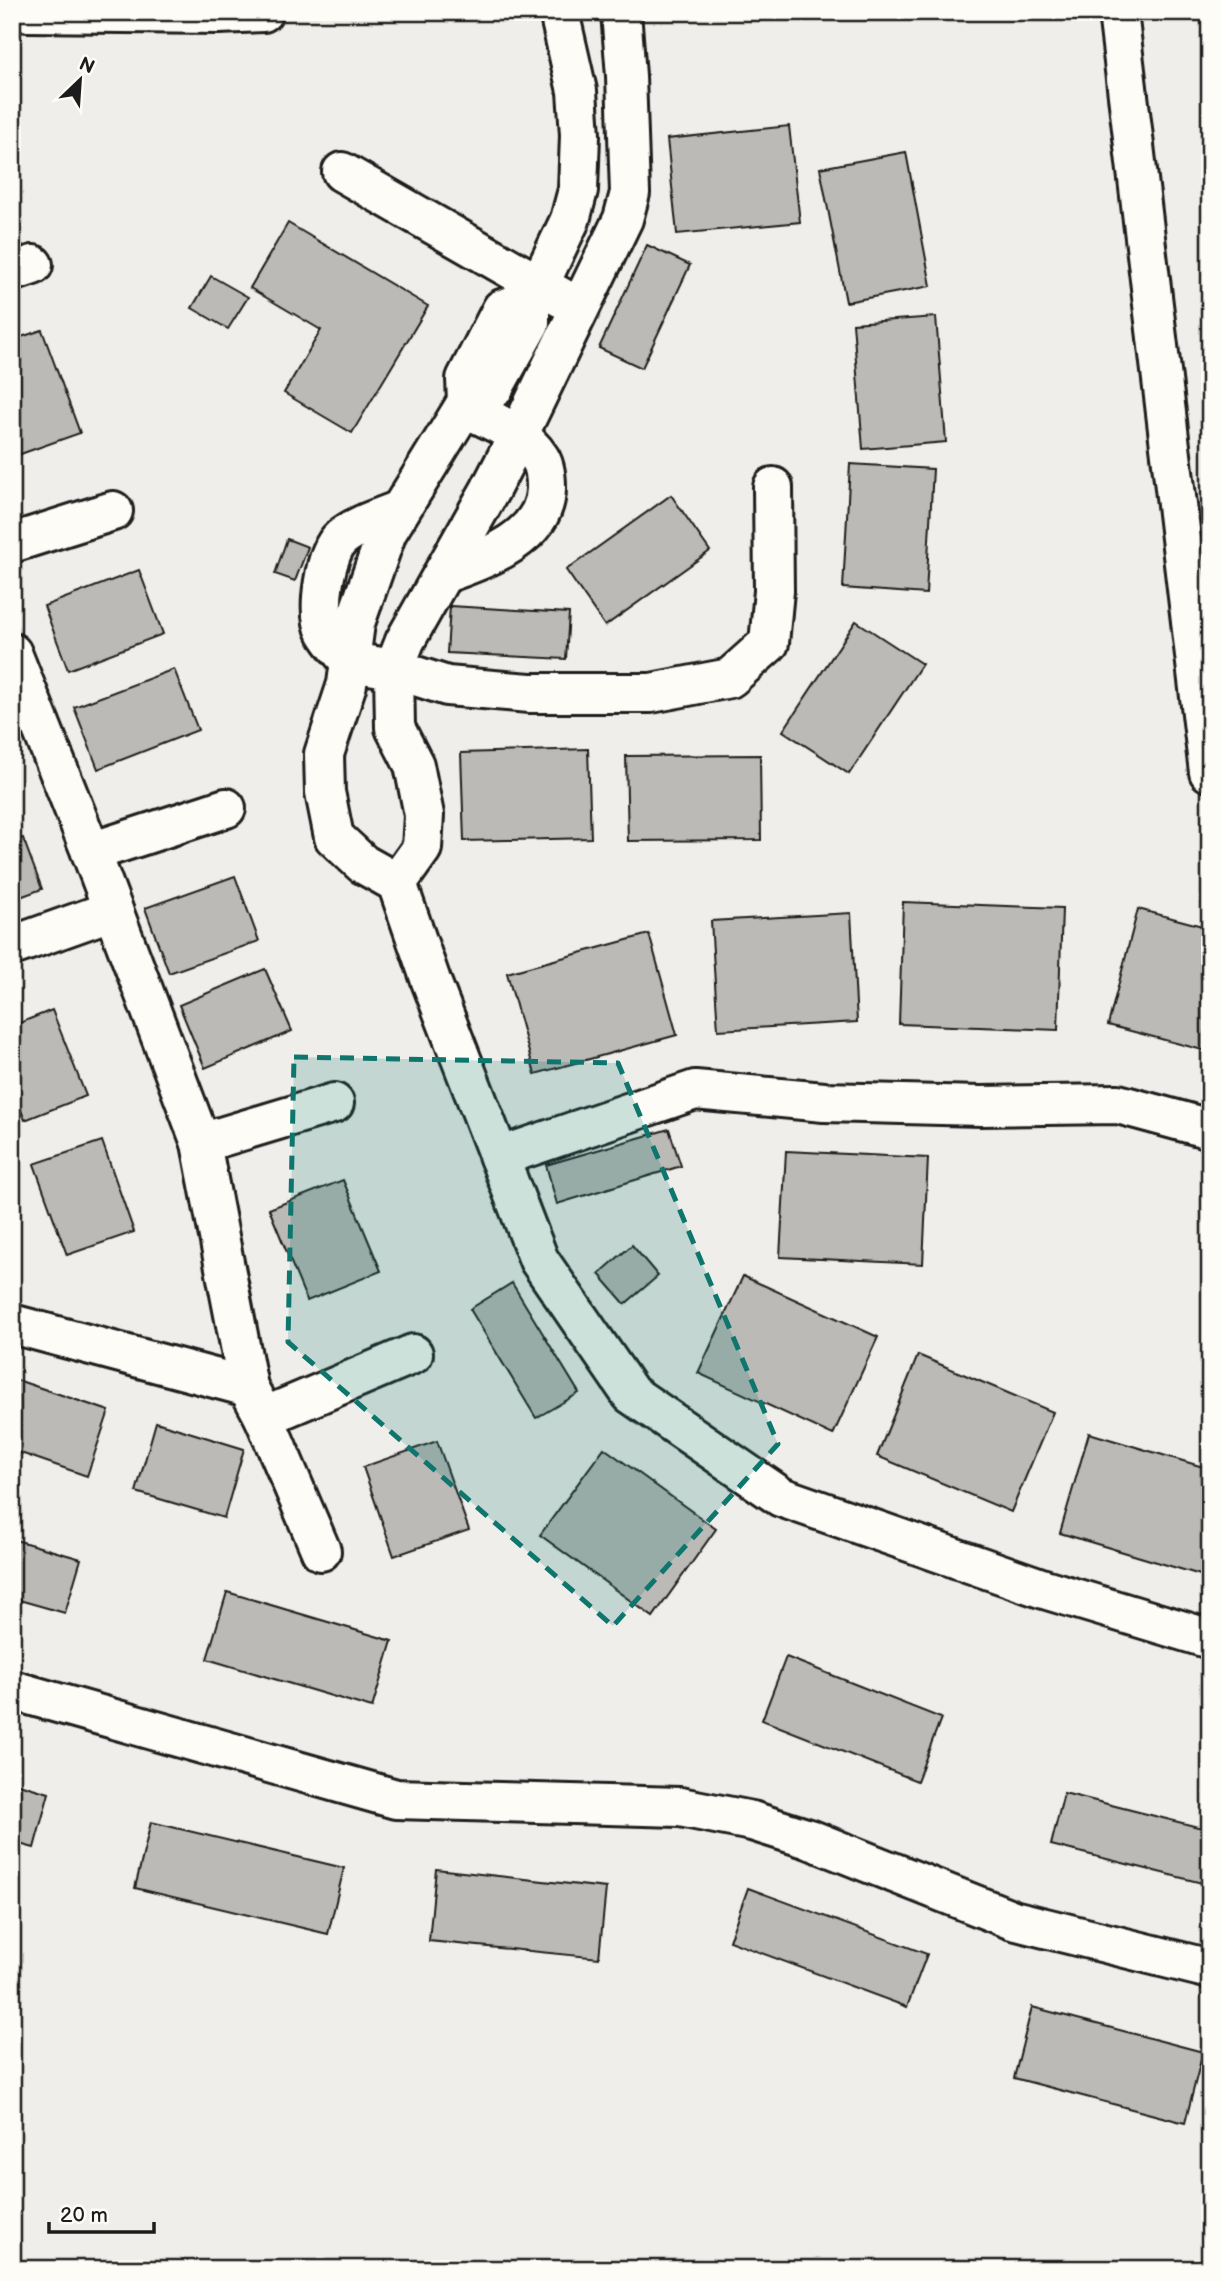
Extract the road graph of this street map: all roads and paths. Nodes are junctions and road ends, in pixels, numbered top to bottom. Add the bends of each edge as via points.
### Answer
1 (27, 12) edge
2 (263, 12) edge
3 (559, 12) edge
4 (621, 12) edge
5 (1118, 12) edge
6 (342, 172) dead end
7 (535, 292) junction
8 (581, 308) junction
9 (466, 405) junction
10 (518, 436) junction
11 (773, 487) dead end
12 (113, 511) dead end
13 (12, 543) edge
14 (443, 574) junction
15 (12, 653) edge
16 (349, 662) junction
17 (394, 669) junction
18 (1209, 772) edge
19 (226, 808) dead end
20 (91, 852) junction
21 (397, 883) junction
22 (113, 910) junction
23 (12, 946) edge
24 (334, 1103) dead end
25 (1210, 1129) edge
26 (201, 1143) junction
27 (499, 1157) junction
28 (12, 1324) edge
29 (413, 1353) dead end
30 (256, 1402) junction
31 (321, 1551) dead end
32 (1210, 1639) edge
33 (12, 1690) edge
34 (1210, 1969) edge

1 - 2 street
3 - 7 street via 577,91 578,190 570,220
4 - 8 street via 630,193 624,219
5 - 18 street
6 - 7 street
7 - 8 street
7 - 9 street via 502,309 466,379
8 - 10 street
9 - 10 street
9 - 16 street via 387,532 355,623
10 - 14 street
10 - 14 street via 540,457 546,475 547,499 537,519 517,540 486,559
11 - 17 street via 774,591 769,643 730,678 651,693 530,693 447,686
12 - 13 street
14 - 17 street
15 - 20 street
16 - 17 street
16 - 21 street via 347,684 324,754 325,792 334,837 363,864
17 - 21 street via 395,728 414,765 424,815 422,848
19 - 20 street
20 - 22 street
21 - 27 street
22 - 23 street
22 - 26 street
24 - 26 street
25 - 27 street via 1118,1104 824,1102 695,1090
26 - 30 street
27 - 32 street via 539,1261 631,1394 781,1497 1041,1588
28 - 30 street
29 - 30 street
30 - 31 street
33 - 34 street via 396,1799 680,1807 752,1821 1013,1920

